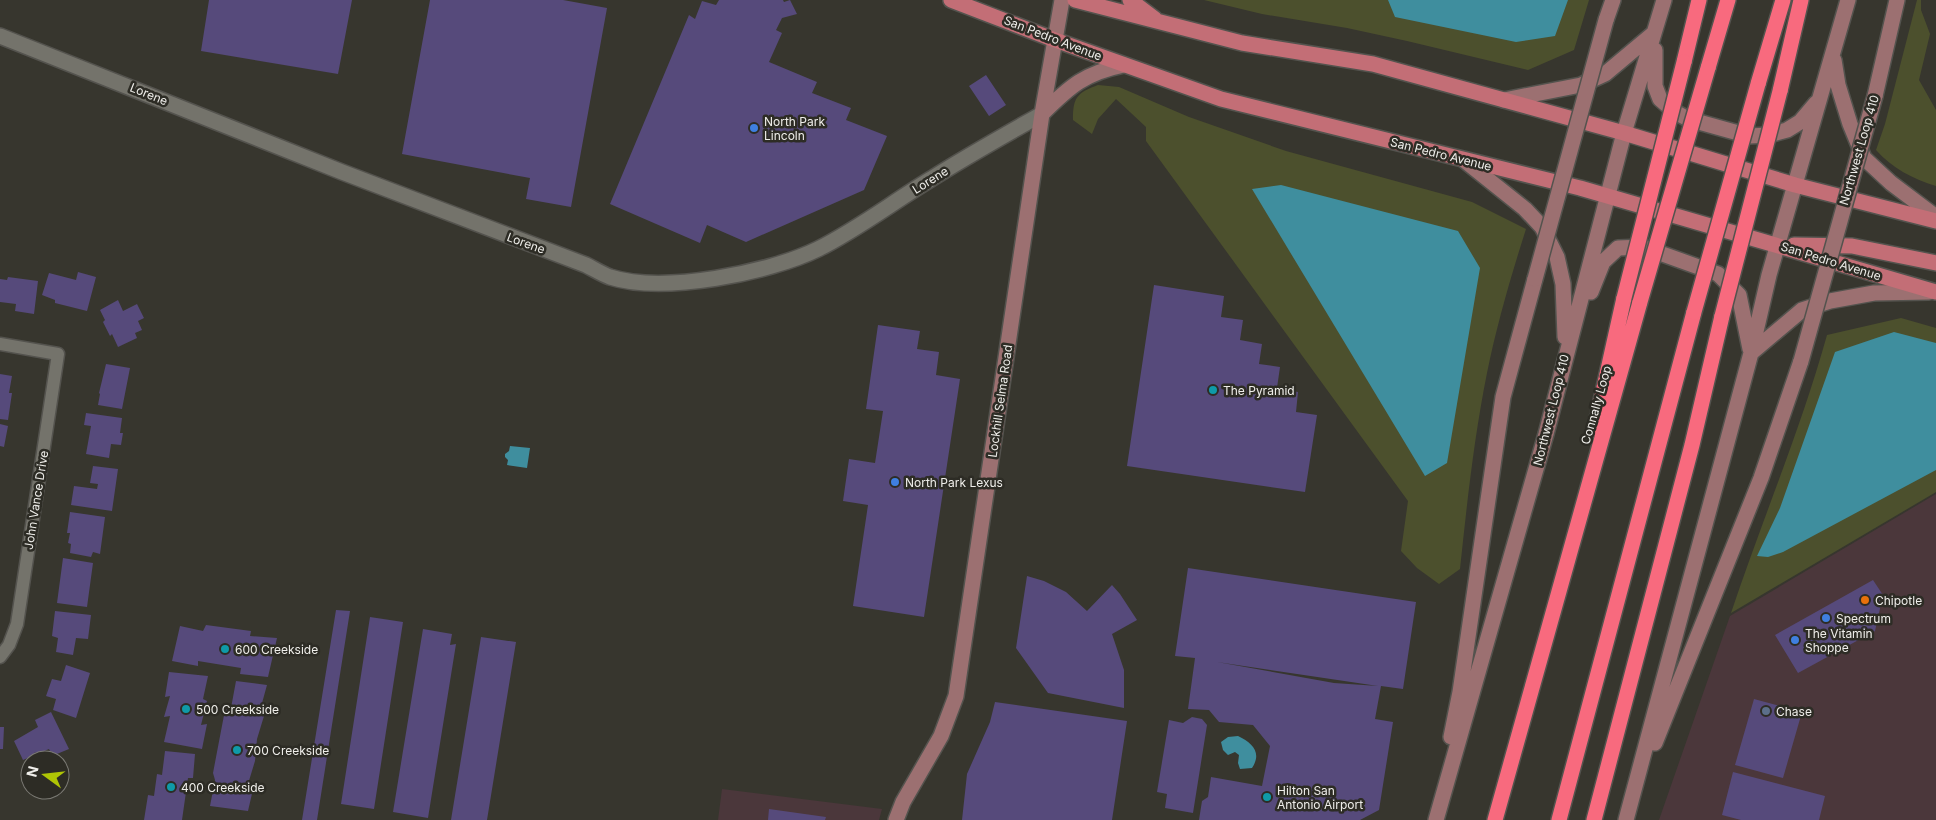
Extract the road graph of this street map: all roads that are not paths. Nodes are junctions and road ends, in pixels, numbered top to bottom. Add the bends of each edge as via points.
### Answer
1 (951, 0) edge
2 (1062, 0) edge
3 (1075, 0) edge
4 (1130, 0) edge
5 (1613, 0) edge
6 (1664, 0) edge
7 (1699, 0) edge
8 (1728, 0) edge
9 (1783, 0) edge
10 (1801, 0) edge
11 (1848, 0) edge
12 (1898, 0) edge
13 (1159, 21) junction
14 (1654, 33) junction
15 (0, 36) edge
16 (1055, 40) junction
17 (1833, 56) junction
18 (1124, 64) junction
19 (1820, 99) junction
20 (1504, 100) junction
21 (1042, 114) junction
22 (1624, 133) junction
23 (1465, 161) junction
24 (1795, 185) junction
25 (1608, 196) junction
26 (1936, 217) edge
27 (1936, 221) edge
28 (1778, 245) junction
29 (1936, 263) edge
30 (1934, 292) edge
31 (0, 344) edge
32 (1751, 352) junction
33 (1566, 354) junction
34 (1559, 592) junction
35 (0, 657) edge
36 (1630, 805) junction
37 (896, 820) edge
38 (1436, 820) edge
39 (1495, 820) edge
40 (1559, 820) edge
41 (1594, 820) edge
42 (1626, 820) edge

1 - 16 main road, San Pedro Avenue
2 - 16 main road, Lockhill Selma Road
3 - 13 main road
4 - 13 main road
5 - 38 main road, Northwest Loop 410, bridge via 1503,397 1460,692
6 - 14 main road, Northwest Loop 410
7 - 34 highway, bridge via 1624,298
8 - 34 highway, Connally Loop, bridge
9 - 40 highway, bridge via 1694,312
10 - 41 highway, bridge via 1692,445
11 - 17 main road, Northwest Loop 410
12 - 36 main road, Northwest Loop 410, bridge via 1875,96 1801,361 1761,478
13 - 20 main road via 1242,43 1373,64
14 - 19 main road via 1655,86 1660,99 1688,119 1749,136 1769,135 1800,122
14 - 20 main road via 1605,74 1581,85
14 - 22 main road, Northwest Loop 410
15 - 21 street, Lorene via 610,277 646,282 711,279 778,264 816,250
16 - 18 main road, San Pedro Avenue
16 - 21 main road, Lockhill Selma Road
17 - 19 main road, Northwest Loop 410
17 - 26 main road via 1840,92 1864,158
18 - 21 main road via 1080,80
18 - 23 main road, San Pedro Avenue via 1221,99
19 - 24 main road, Northwest Loop 410
20 - 22 main road
21 - 37 main road, Lockhill Selma Road via 956,696 941,736
22 - 24 main road
22 - 25 main road, Northwest Loop 410
23 - 25 main road, San Pedro Avenue
23 - 33 main road via 1542,226 1557,257 1563,284
24 - 27 main road
24 - 28 main road, Northwest Loop 410
25 - 28 main road, San Pedro Avenue
25 - 33 main road, Northwest Loop 410
28 - 29 main road via 1852,246
28 - 30 main road, San Pedro Avenue
28 - 32 main road, Northwest Loop 410
30 - 32 main road via 1874,293 1802,310
31 - 35 street, John Vance Drive via 58,354 17,624 9,645
32 - 33 main road via 1739,295 1718,274 1642,247 1618,248 1603,262
32 - 36 main road, Northwest Loop 410
33 - 38 main road, Northwest Loop 410
34 - 39 highway, Connally Loop
36 - 42 main road, Northwest Loop 410

